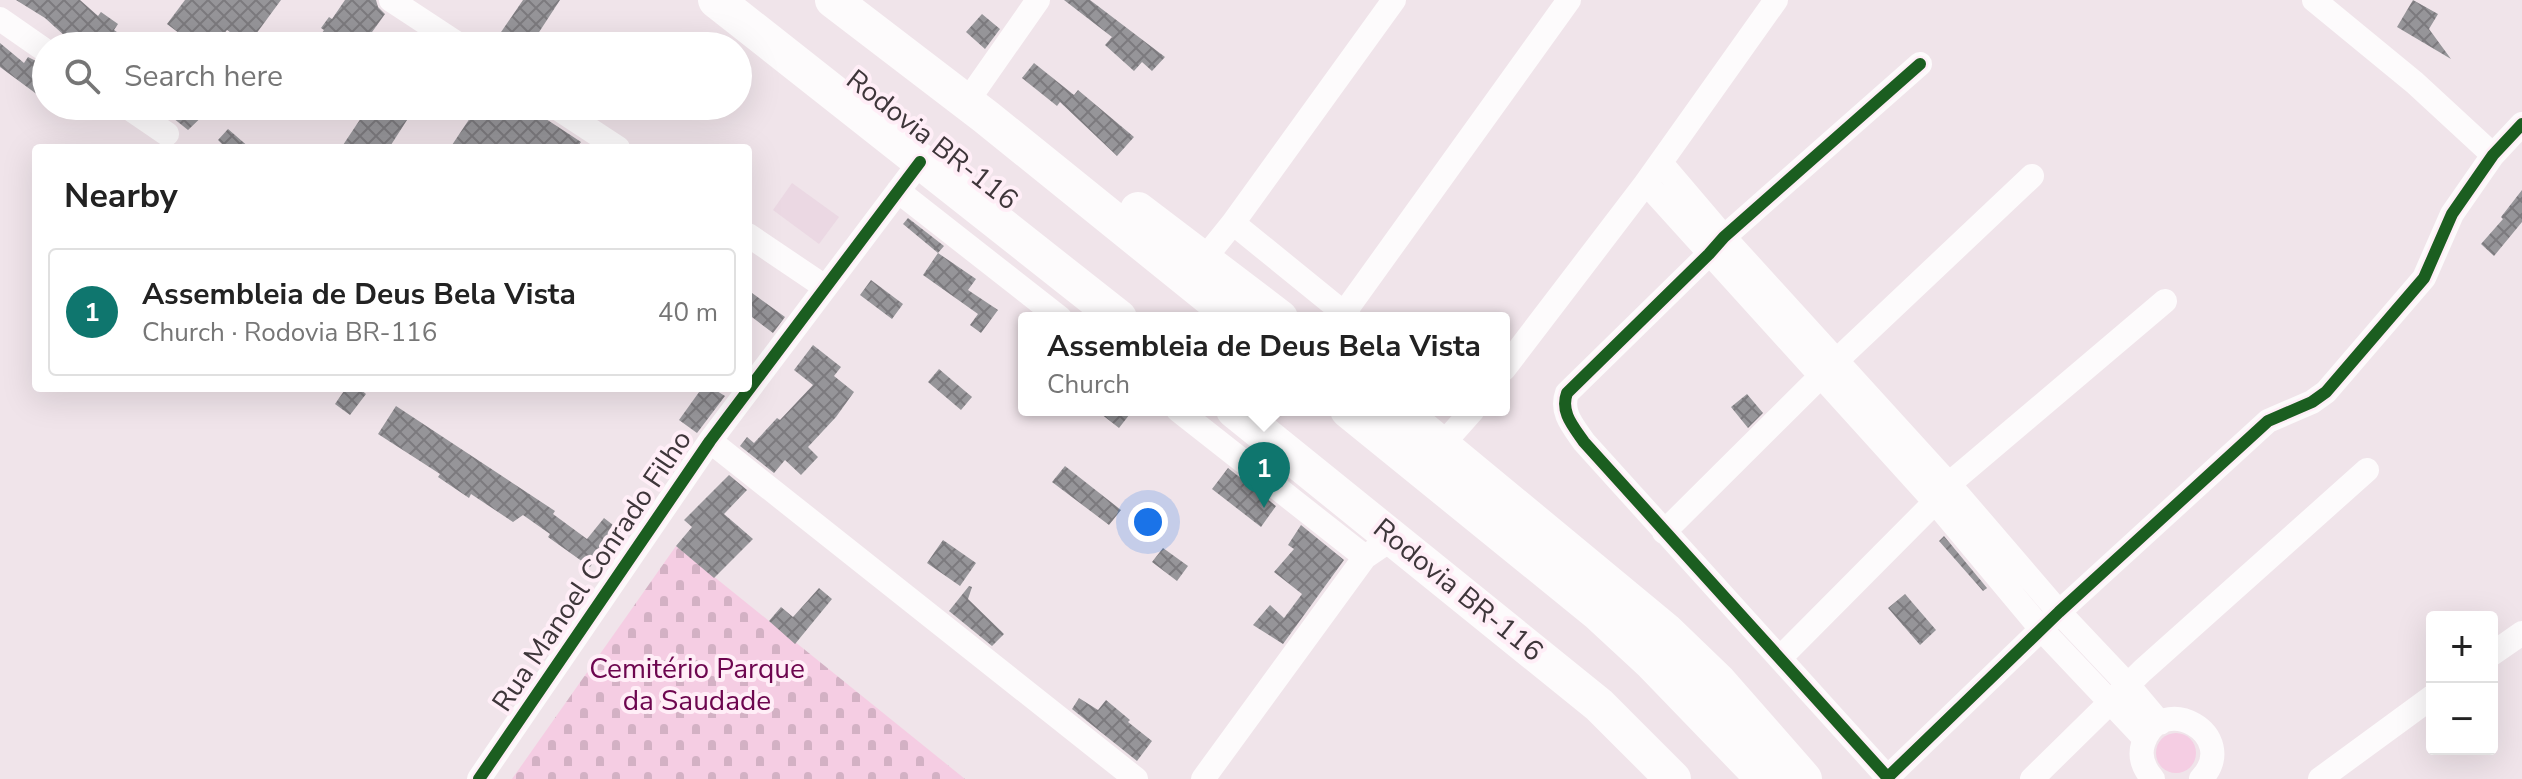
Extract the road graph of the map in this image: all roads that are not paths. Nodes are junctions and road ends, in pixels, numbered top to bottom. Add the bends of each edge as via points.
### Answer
1 (391, 0) edge
2 (716, 0) edge
3 (833, 0) edge
4 (1038, 0) edge
5 (1394, 0) edge
6 (1569, 0) edge
7 (1776, 0) edge
8 (2314, 0) edge
9 (0, 19) edge
10 (440, 32) edge
11 (32, 41) edge
12 (1920, 64) dead end
13 (976, 110) junction
14 (146, 120) edge
15 (575, 120) edge
16 (2522, 124) edge
17 (167, 134) dead end
18 (612, 144) edge
19 (2493, 155) junction
20 (920, 162) junction
21 (1661, 163) junction
22 (2032, 176) dead end
23 (1646, 183) junction
24 (898, 191) junction
25 (1233, 223) junction
26 (752, 238) edge
27 (1716, 246) junction
28 (1204, 259) junction
29 (825, 287) junction
30 (2165, 301) dead end
31 (1052, 312) edge
32 (1111, 312) edge
33 (1228, 312) edge
34 (1272, 312) edge
35 (1342, 312) edge
36 (1350, 312) edge
37 (1510, 361) edge
38 (1829, 370) junction
39 (752, 385) edge
40 (747, 392) edge
41 (1187, 416) edge
42 (1240, 416) edge
43 (1359, 416) edge
44 (1403, 416) edge
45 (1467, 416) edge
46 (710, 441) junction
47 (1432, 456) junction
48 (2367, 470) dead end
49 (1942, 493) junction
50 (1664, 532) junction
51 (1379, 548) junction
52 (2050, 621) junction
53 (2522, 633) edge
54 (2498, 650) edge
55 (1780, 658) junction
56 (2128, 685) junction
57 (2426, 701) edge
58 (2111, 703) junction
59 (2152, 731) junction
60 (2205, 777) edge
61 (1888, 778) edge
62 (479, 779) edge
63 (1136, 779) edge
64 (1203, 779) edge
65 (1673, 779) edge
66 (1764, 779) edge
67 (1804, 779) edge
68 (2032, 779) edge
69 (2153, 779) edge
70 (2320, 779) edge

1 - 10 street
2 - 20 highway, Rodovia BR-116
3 - 13 highway, Rodovia BR-116
4 - 13 street
5 - 25 street
6 - 36 street
7 - 21 street
8 - 19 street
9 - 11 street
12 - 27 street
13 - 28 highway via 1074,164
13 - 33 highway, Rodovia BR-116
14 - 17 street
15 - 18 street
16 - 19 street
19 - 52 street via 2452,214 2424,278 2326,392 2268,421
20 - 24 street, Rua Manoel Conrado Filho
20 - 32 highway, Rodovia BR-116
21 - 23 street
21 - 27 street
22 - 38 street
23 - 27 street
23 - 37 street
24 - 29 street, Rua Manoel Conrado Filho
24 - 31 street
25 - 28 street
25 - 35 street
26 - 29 street
27 - 38 street
27 - 50 street via 1564,401 1584,442
28 - 34 highway
29 - 39 street, Rua Manoel Conrado Filho
30 - 49 street
38 - 49 street
38 - 50 street
40 - 46 street, Rua Manoel Conrado Filho
41 - 51 street
42 - 51 highway, Rodovia BR-116
43 - 47 highway
44 - 47 highway
45 - 47 street
46 - 62 street, Rua Manoel Conrado Filho
46 - 63 street
47 - 66 highway via 1630,642
47 - 67 highway via 1665,630 1719,682
48 - 56 street
49 - 52 street
49 - 55 street
50 - 55 street
51 - 64 street
51 - 65 highway, Rodovia BR-116 via 1599,705
52 - 56 street
52 - 58 street
52 - 61 street
53 - 54 street
55 - 61 street
56 - 58 street
56 - 59 street
57 - 70 street
58 - 59 street
58 - 68 street
59 - 60 street via 2170,719 2190,721 2206,734 2212,754
59 - 69 street via 2142,762

